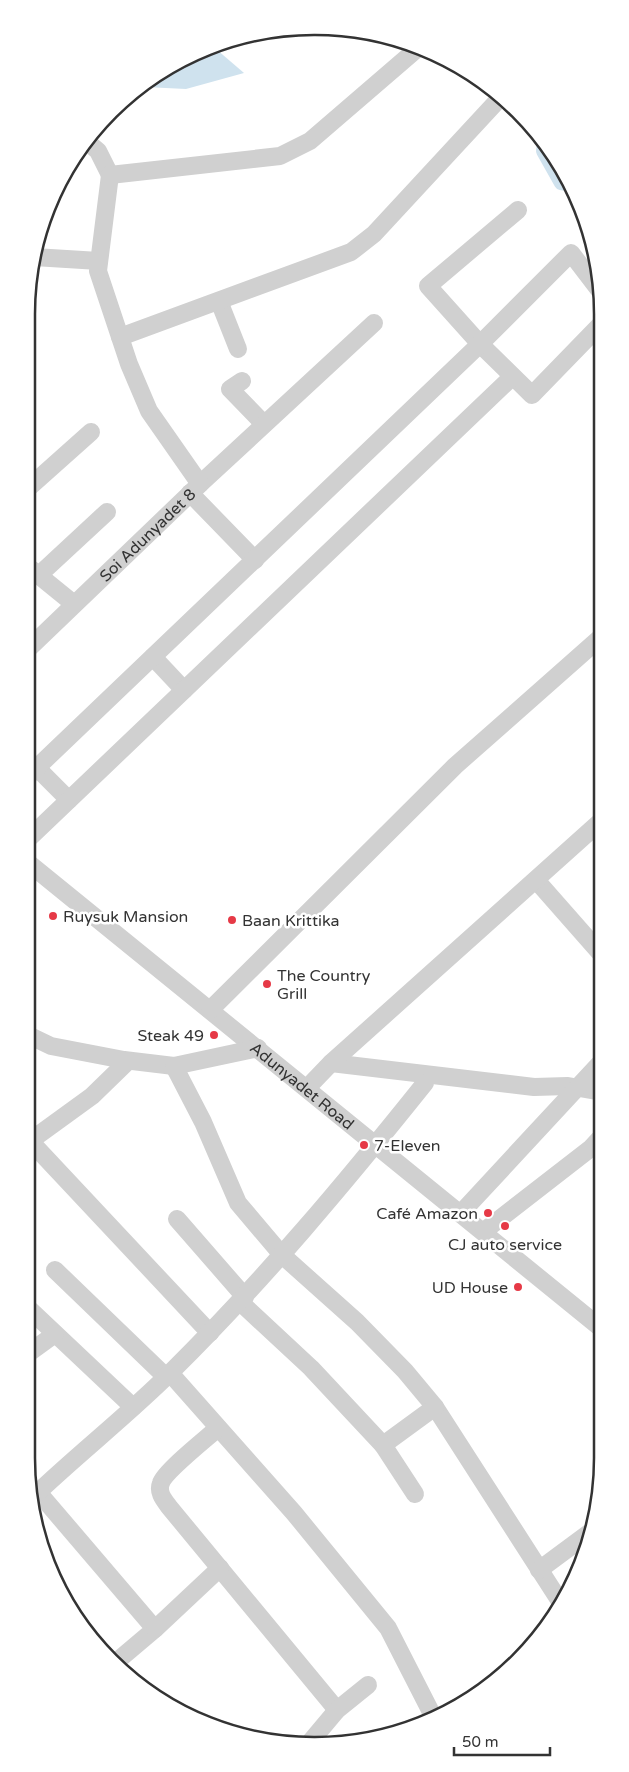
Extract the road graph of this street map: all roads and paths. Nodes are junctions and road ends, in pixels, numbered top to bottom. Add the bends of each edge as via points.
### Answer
1 (412, 53) edge
2 (496, 102) edge
3 (92, 146) edge
4 (110, 175) junction
5 (518, 210) dead end
6 (41, 257) edge
7 (99, 261) junction
8 (592, 281) edge
9 (218, 301) junction
10 (374, 323) dead end
11 (594, 331) edge
12 (120, 337) junction
13 (480, 344) junction
14 (238, 349) dead end
15 (512, 376) junction
16 (242, 381) dead end
17 (264, 424) junction
18 (91, 432) dead end
19 (35, 482) edge
20 (195, 488) junction
21 (107, 512) dead end
22 (254, 560) junction
23 (35, 568) edge
24 (35, 572) edge
25 (74, 604) junction
26 (35, 642) edge
27 (594, 643) edge
28 (153, 657) junction
29 (184, 690) junction
30 (35, 770) edge
31 (35, 775) edge
32 (69, 800) junction
33 (594, 827) edge
34 (35, 832) edge
35 (35, 868) edge
36 (536, 880) junction
37 (594, 946) edge
38 (210, 1010) junction
39 (35, 1038) edge
40 (258, 1048) junction
41 (128, 1061) junction
42 (331, 1064) junction
43 (174, 1066) junction
44 (594, 1069) edge
45 (424, 1083) dead end
46 (577, 1087) junction
47 (307, 1088) junction
48 (594, 1090) edge
49 (35, 1137) edge
50 (376, 1144) junction
51 (594, 1145) edge
52 (35, 1146) edge
53 (461, 1213) junction
54 (177, 1219) dead end
55 (484, 1231) junction
56 (282, 1255) junction
57 (55, 1270) dead end
58 (242, 1300) junction
59 (35, 1315) edge
60 (594, 1322) edge
61 (210, 1333) junction
62 (55, 1334) junction
63 (35, 1348) edge
64 (168, 1375) junction
65 (133, 1407) junction
66 (435, 1407) junction
67 (218, 1428) junction
68 (383, 1445) junction
69 (37, 1493) edge
70 (415, 1494) dead end
71 (37, 1495) edge
72 (581, 1539) edge
73 (220, 1568) junction
74 (539, 1570) junction
75 (557, 1597) edge
76 (155, 1628) junction
77 (120, 1658) edge
78 (368, 1685) dead end
79 (337, 1710) junction
80 (431, 1711) edge
81 (314, 1737) edge

1 - 4 street via 310,141 280,156
2 - 9 street via 374,234 351,252
3 - 4 street via 98,151
4 - 7 street, Soi Adunyadet 8
5 - 13 street via 428,286
6 - 7 street
7 - 12 street, Soi Adunyadet 8 via 98,271
8 - 13 street via 571,253
9 - 12 street
9 - 14 street
10 - 17 street
11 - 15 street via 532,395
12 - 20 street, Soi Adunyadet 8 via 149,411
13 - 15 street
13 - 22 street
15 - 29 street
16 - 17 street via 230,389
17 - 20 street
18 - 19 street
20 - 22 street
20 - 25 street, Soi Adunyadet 8
21 - 23 street
22 - 28 street
24 - 25 street
25 - 26 street, Soi Adunyadet 8
27 - 38 street via 455,766
28 - 29 street
28 - 30 street
29 - 32 street
31 - 32 street
32 - 34 street
33 - 36 street
35 - 38 street, Adunyadet Road
36 - 37 street
36 - 42 street
38 - 40 street, Adunyadet Road
39 - 41 street via 52,1046
40 - 43 street
40 - 47 street, Adunyadet Road
41 - 43 street
41 - 49 street via 92,1096
42 - 46 street via 534,1087
42 - 47 street
43 - 56 street via 203,1122 238,1203
44 - 46 street
45 - 50 street
46 - 48 street
46 - 53 street
47 - 50 street, Adunyadet Road
50 - 53 street, Adunyadet Road
50 - 56 street
51 - 55 street
52 - 61 street
53 - 55 street, Adunyadet Road
54 - 58 street
55 - 60 street, Adunyadet Road
56 - 58 street
56 - 66 street via 357,1322
57 - 64 street
58 - 61 street
58 - 68 street via 312,1368
59 - 62 street
61 - 64 street
62 - 63 street
62 - 65 street
64 - 65 street
64 - 67 street
65 - 69 street
66 - 68 street
66 - 74 street
67 - 73 street via 171,1470 160,1483 160,1493
67 - 80 street via 294,1513 388,1628
68 - 70 street
71 - 76 street
72 - 74 street
73 - 76 street
73 - 79 street
74 - 75 street
76 - 77 street
78 - 79 street
79 - 81 street

